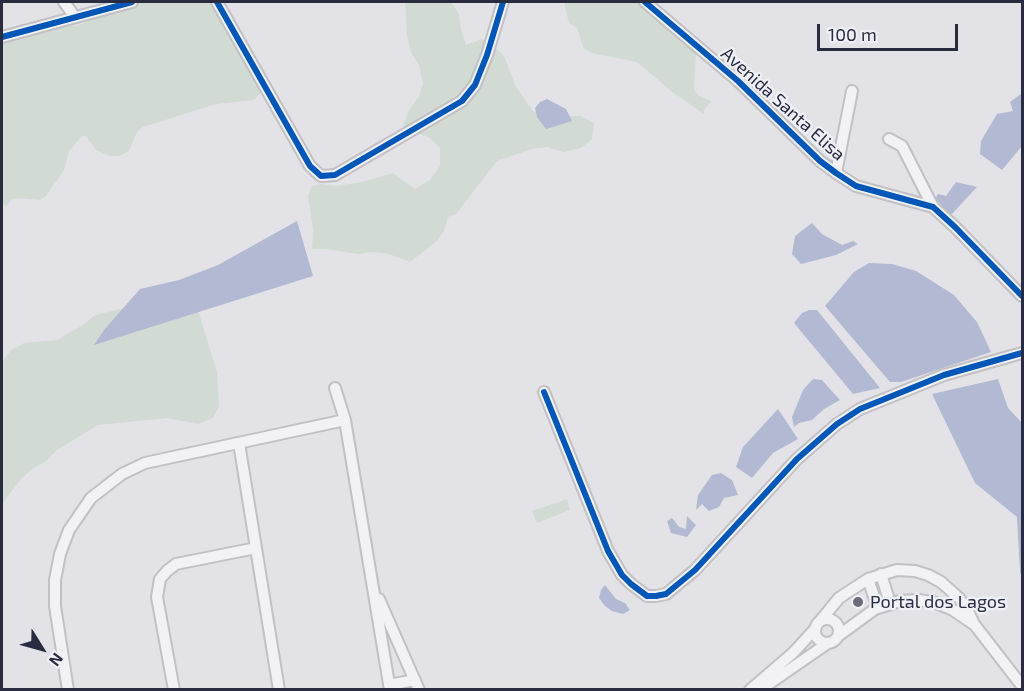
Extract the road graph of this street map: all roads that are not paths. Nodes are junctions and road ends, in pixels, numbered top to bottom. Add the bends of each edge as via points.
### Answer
1 (64, 2) edge
2 (132, 2) edge
3 (217, 2) edge
4 (502, 2) edge
5 (645, 2) edge
6 (75, 17) junction
7 (2, 37) edge
8 (852, 91) dead end
9 (889, 139) dead end
10 (836, 173) junction
11 (933, 207) junction
12 (1023, 296) edge
13 (1023, 352) edge
14 (335, 388) dead end
15 (544, 392) dead end
16 (345, 420) junction
17 (239, 443) junction
18 (256, 548) junction
19 (881, 574) junction
20 (868, 579) junction
21 (372, 584) junction
22 (890, 603) junction
23 (878, 608) junction
24 (821, 620) junction
25 (974, 624) junction
26 (814, 630) junction
27 (838, 636) junction
28 (828, 644) junction
29 (386, 662) junction
30 (410, 668) junction
31 (417, 685) edge
32 (1023, 686) edge
33 (390, 687) edge
34 (68, 690) edge
35 (174, 690) edge
36 (279, 690) edge
37 (750, 690) edge
38 (760, 690) edge

1 - 6 street
2 - 6 street
3 - 4 street via 310,166 321,176 335,175 462,101 475,85
5 - 10 street, Avenida Santa Elisa via 738,81
6 - 7 street
8 - 10 street
9 - 11 street via 902,146
10 - 11 street, Avenida Santa Elisa via 856,186
11 - 12 street, Avenida Santa Elisa
13 - 15 street via 944,375 860,409 837,424 797,459 695,570 666,594 656,596 647,596 631,584 608,552
14 - 16 street
16 - 17 street
16 - 21 street
17 - 18 street
17 - 34 street via 133,468 101,489 76,518 60,554 55,580 55,606
18 - 35 street via 176,564 160,579 157,597
18 - 36 street
19 - 20 street
19 - 22 street
19 - 25 street via 897,570 928,574 959,598
20 - 23 street
20 - 24 street via 839,598
21 - 29 street
21 - 30 street
22 - 23 street
22 - 25 street via 936,603
23 - 27 street
24 - 26 street
24 - 27 street via 830,619 837,624
25 - 32 street
26 - 28 street via 817,639
26 - 37 street
27 - 28 street
28 - 38 street
29 - 30 street via 397,661
29 - 33 street
30 - 31 street
31 - 33 street

